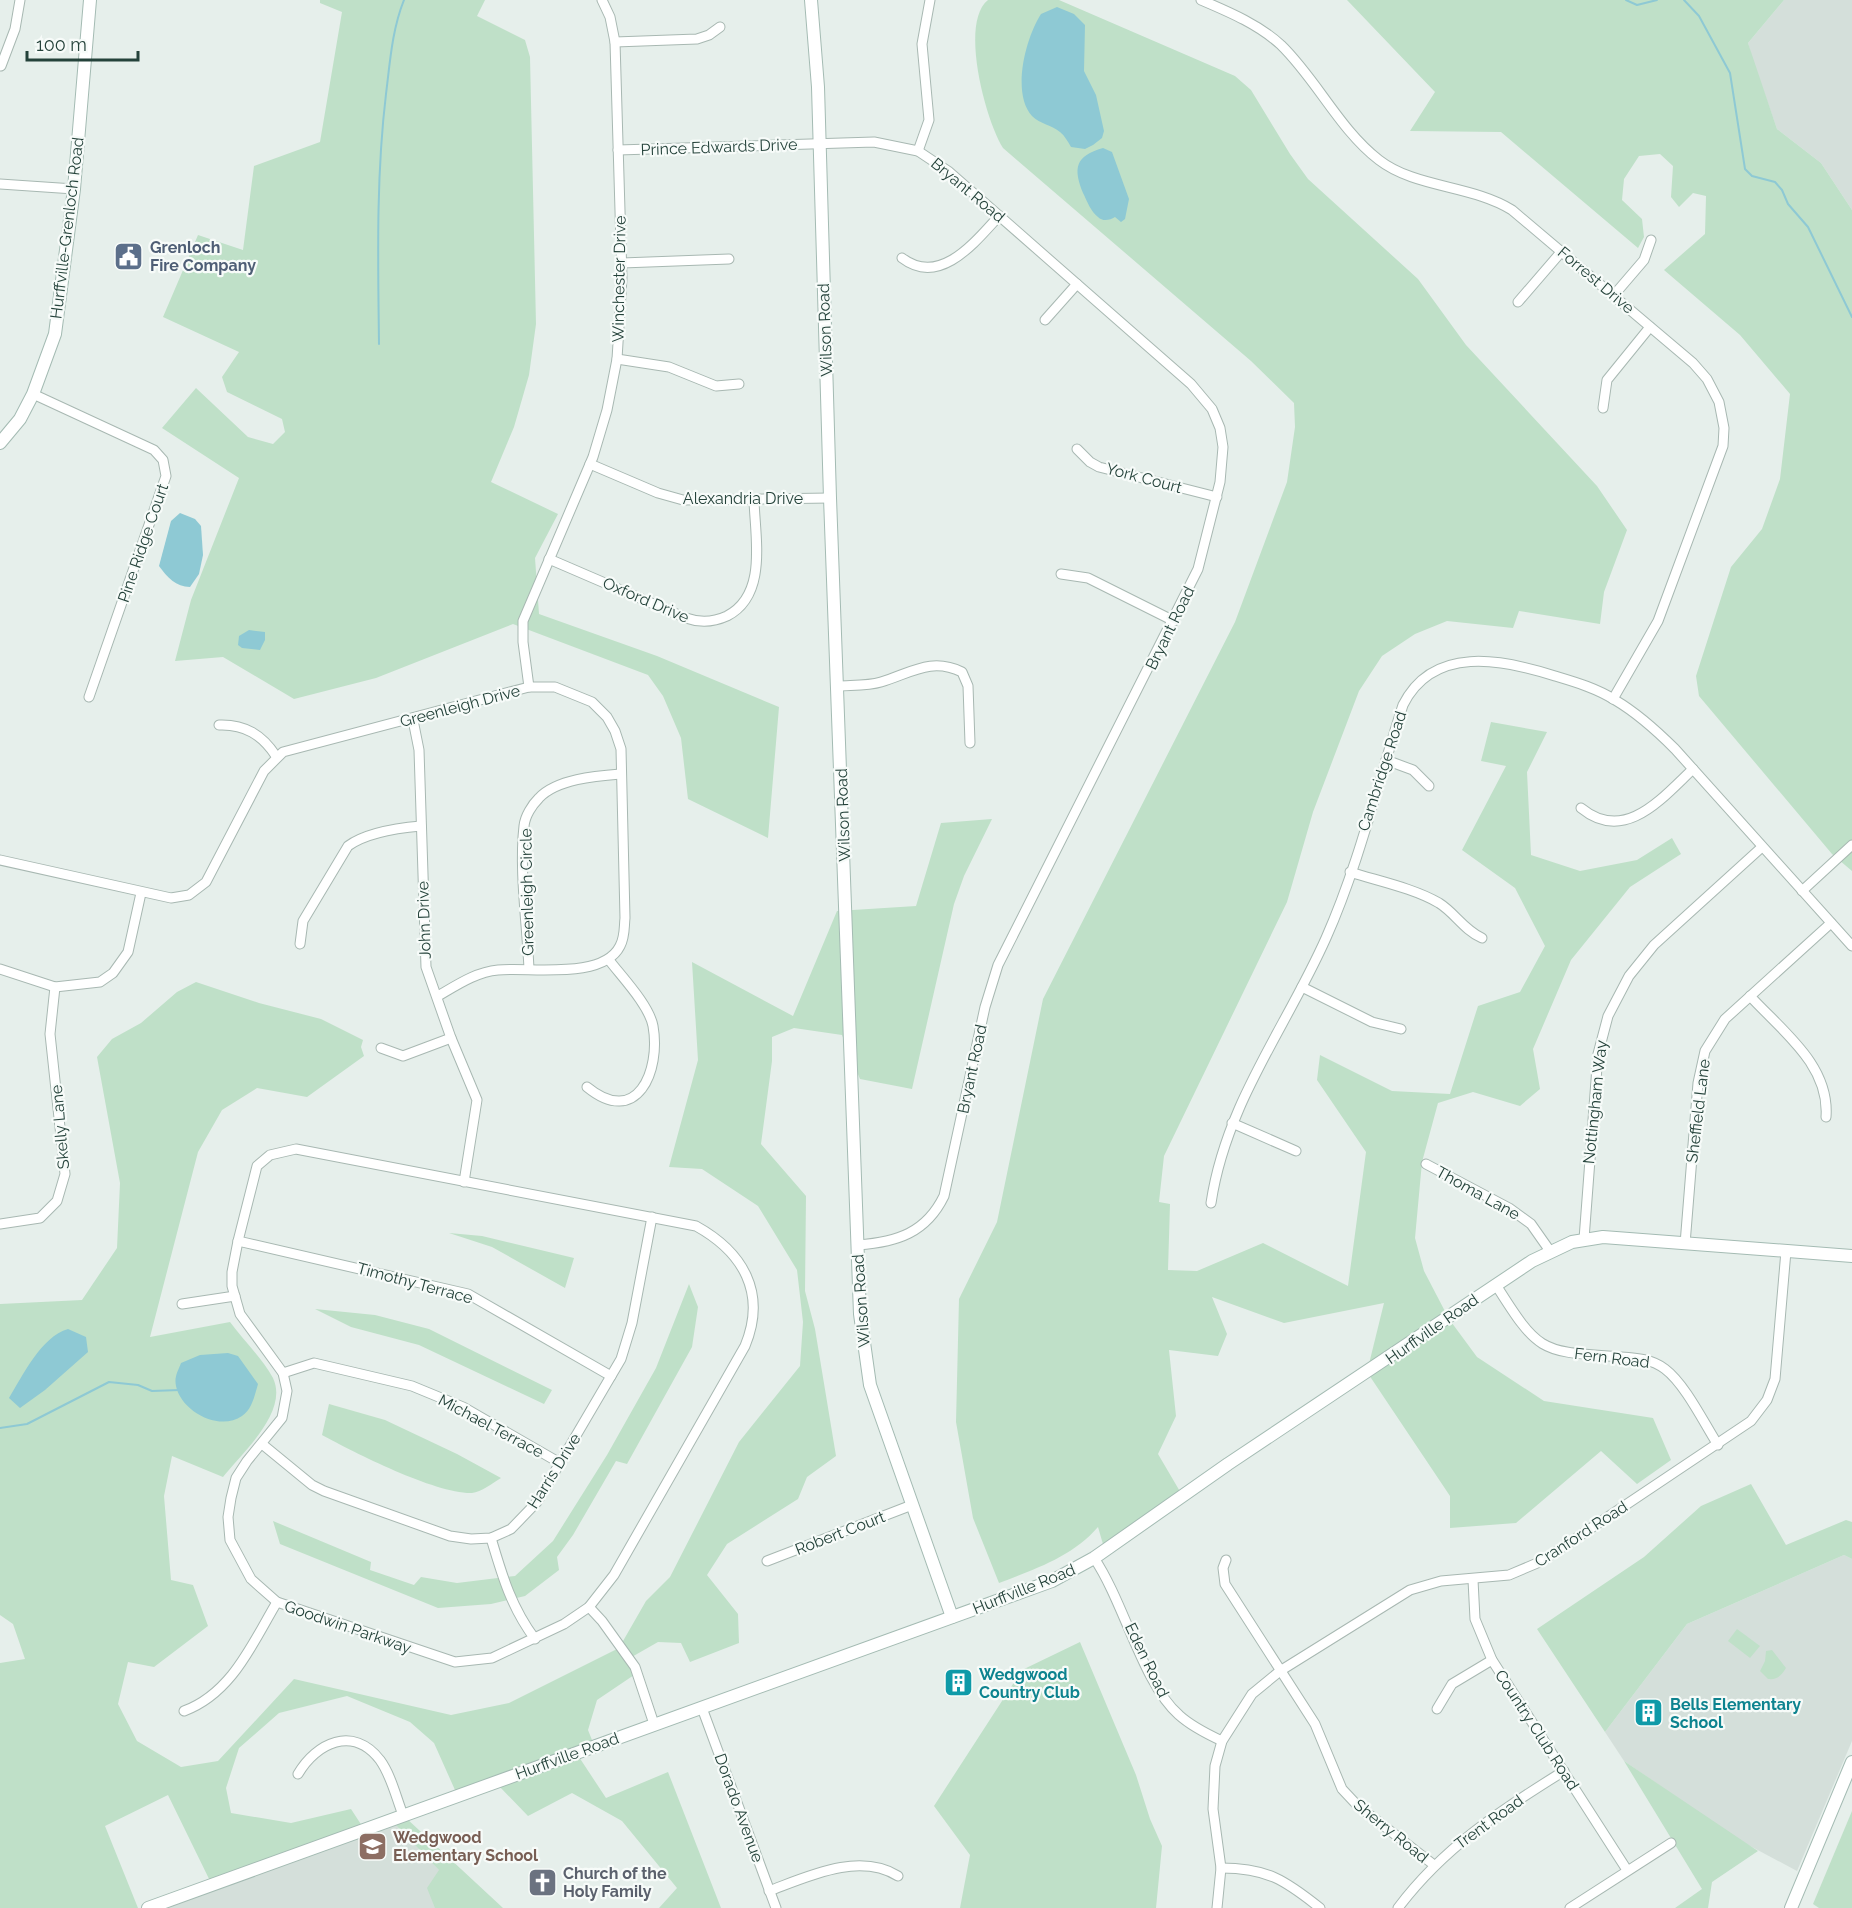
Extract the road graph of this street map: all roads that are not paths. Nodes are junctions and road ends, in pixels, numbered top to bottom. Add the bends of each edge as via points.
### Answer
1 (20, 0) edge
2 (90, 0) edge
3 (602, 0) edge
4 (811, 0) edge
5 (930, 0) edge
6 (1201, 0) edge
7 (720, 27) dead end
8 (615, 42) junction
9 (1, 66) edge
10 (819, 144) junction
11 (618, 150) junction
12 (918, 151) junction
13 (0, 184) edge
14 (74, 189) junction
15 (999, 216) junction
16 (1651, 240) dead end
17 (1562, 251) junction
18 (902, 258) dead end
19 (729, 259) dead end
20 (622, 263) junction
21 (1077, 284) junction
22 (1614, 295) junction
23 (1518, 302) dead end
24 (1046, 320) dead end
25 (1650, 327) junction
26 (616, 359) junction
27 (739, 384) dead end
28 (33, 394) junction
29 (1603, 408) dead end
30 (0, 443) edge
31 (1077, 449) dead end
32 (590, 464) junction
33 (1217, 497) junction
34 (830, 498) junction
35 (754, 500) junction
36 (549, 559) junction
37 (1061, 574) dead end
38 (1174, 621) junction
39 (838, 686) junction
40 (530, 687) junction
41 (89, 697) dead end
42 (1613, 699) junction
43 (413, 720) junction
44 (219, 725) dead end
45 (970, 743) dead end
46 (276, 756) junction
47 (1386, 760) junction
48 (1693, 769) junction
49 (621, 774) junction
50 (1429, 786) dead end
51 (1581, 808) dead end
52 (421, 826) junction
53 (1852, 845) edge
54 (1762, 847) junction
55 (0, 860) edge
56 (1350, 872) junction
57 (1802, 891) junction
58 (141, 893) junction
59 (1831, 922) junction
60 (1482, 938) dead end
61 (300, 944) dead end
62 (1852, 946) edge
63 (609, 960) junction
64 (0, 969) edge
65 (529, 969) junction
66 (55, 987) junction
67 (1302, 987) junction
68 (438, 996) junction
69 (1750, 996) junction
70 (1401, 1029) dead end
71 (451, 1038) junction
72 (381, 1048) dead end
73 (587, 1087) dead end
74 (1826, 1117) dead end
75 (1232, 1123) junction
76 (1296, 1151) dead end
77 (1426, 1164) dead end
78 (464, 1182) junction
79 (1211, 1203) dead end
80 (652, 1217) junction
81 (0, 1224) edge
82 (1584, 1239) junction
83 (238, 1241) junction
84 (1685, 1244) junction
85 (858, 1245) junction
86 (1550, 1251) junction
87 (1786, 1251) junction
88 (1852, 1256) edge
89 (1496, 1285) junction
90 (235, 1296) junction
91 (182, 1304) dead end
92 (283, 1373) junction
93 (611, 1376) junction
94 (262, 1444) junction
95 (1718, 1445) junction
96 (560, 1463) junction
97 (912, 1505) junction
98 (491, 1538) junction
99 (1094, 1558) junction
100 (1226, 1560) dead end
101 (767, 1561) dead end
102 (1473, 1580) junction
103 (277, 1602) junction
104 (589, 1607) junction
105 (952, 1617) junction
106 (535, 1639) junction
107 (1492, 1660) junction
108 (1280, 1671) junction
109 (702, 1708) junction
110 (1437, 1709) dead end
111 (184, 1711) dead end
112 (654, 1724) junction
113 (1222, 1741) junction
114 (1852, 1762) edge
115 (1564, 1771) junction
116 (298, 1774) dead end
117 (403, 1815) junction
118 (1671, 1843) dead end
119 (1434, 1865) junction
120 (1221, 1868) junction
121 (1627, 1870) junction
122 (898, 1876) dead end
123 (769, 1891) junction
124 (148, 1908) edge
125 (776, 1908) edge
126 (1217, 1908) edge
127 (1320, 1908) edge
128 (1398, 1908) edge
129 (1570, 1908) edge
130 (1791, 1908) edge

1 - 9 street via 19,18
2 - 14 street, Hurffville-Grenloch Road
3 - 8 street, Winchester Drive
4 - 10 street, Wilson Road
5 - 12 street via 922,44 929,120
6 - 17 street, Forrest Drive via 1247,21 1280,45 1359,143 1381,162 1407,174 1496,201
7 - 8 street via 697,39
8 - 11 street, Winchester Drive
10 - 11 street, Prince Edwards Drive
10 - 12 street, Bryant Road via 874,142
10 - 34 street, Wilson Road
11 - 20 street, Winchester Drive
12 - 15 street, Bryant Road via 948,171
13 - 14 street
14 - 28 street, Hurffville-Grenloch Road via 55,334
15 - 18 street via 952,261 923,267
15 - 21 street, Bryant Road
16 - 22 street via 1644,260
17 - 22 street, Forrest Drive
17 - 23 street
19 - 20 street
20 - 26 street, Winchester Drive
21 - 24 street
21 - 33 street, Bryant Road via 1206,400 1223,447
22 - 25 street, Forrest Drive
25 - 29 street via 1606,380
25 - 42 street, Forrest Drive via 1699,369 1712,386 1722,410 1724,437 1720,458 1658,621
26 - 27 street via 669,367 716,386
26 - 32 street, Winchester Drive via 605,417
28 - 30 street, Hurffville-Grenloch Road via 20,419
28 - 41 street, Pine Ridge Court via 154,450 164,459 166,476
31 - 33 street, York Court via 1099,467
32 - 35 street, Alexandria Drive via 676,499
32 - 36 street, Winchester Drive
33 - 38 street, Bryant Road via 1198,569
34 - 35 street, Alexandria Drive
34 - 39 street, Wilson Road
35 - 36 street, Oxford Drive via 754,583 741,606 717,620 686,618
36 - 40 street, Winchester Drive via 523,621
37 - 38 street via 1088,578
38 - 85 street, Bryant Road via 996,971 940,1205 912,1234
39 - 45 street via 879,683 938,664 951,666 963,672 968,686
39 - 85 street, Wilson Road
40 - 43 street, Greenleigh Drive
40 - 49 street, Greenleigh Drive via 555,687 592,702 615,731 621,749
42 - 47 street, Cambridge Road via 1580,684 1519,666 1488,661 1452,663 1425,677 1407,696
42 - 48 street, Cambridge Road via 1652,727
43 - 46 street, Greenleigh Drive
43 - 52 street, John Drive via 419,750
44 - 46 street via 232,724 252,731
46 - 58 street via 264,771 206,882 180,898
47 - 50 street via 1413,770
47 - 56 street, Cambridge Road
48 - 51 street via 1651,808 1633,818 1602,820
48 - 54 street, Cambridge Road
49 - 63 street, Greenleigh Drive via 625,918 621,946
49 - 65 street, Greenleigh Circle via 594,776 557,787 540,796 529,810 524,842
52 - 61 street via 399,828 348,846 303,921
52 - 68 street, John Drive via 425,960
53 - 57 street
54 - 57 street, Cambridge Road
54 - 82 street, Nottingham Way via 1654,945 1629,976 1608,1016 1598,1054
55 - 58 street
56 - 60 street via 1434,900 1467,930
56 - 67 street, Cambridge Road
57 - 59 street, Cambridge Road
58 - 66 street via 128,952 113,973 100,982
59 - 62 street, Cambridge Road
59 - 69 street, Sheffield Lane
63 - 65 street via 592,967
63 - 73 street via 650,1017 652,1068 643,1087 625,1102 604,1100
64 - 66 street
65 - 68 street via 481,974
66 - 81 street, Skelly Lane via 50,1034 65,1174 57,1201 40,1218
67 - 70 street via 1372,1022
67 - 75 street, Cambridge Road
68 - 71 street, John Drive
69 - 74 street via 1814,1066 1826,1092
69 - 84 street, Sheffield Lane via 1719,1027 1702,1059
71 - 72 street via 403,1056
71 - 78 street, John Drive via 477,1100
75 - 76 street
75 - 79 street, Cambridge Road via 1221,1150
77 - 86 street, Thoma Lane via 1531,1224
78 - 80 street, Goodwin Parkway
78 - 83 street, Goodwin Parkway via 296,1149 281,1151 263,1160 253,1174
80 - 93 street, Harris Drive via 628,1338
80 - 104 street, Goodwin Parkway via 696,1226 716,1237 732,1253 750,1286 752,1329 614,1575
82 - 84 street, Hurffville Road
82 - 86 street, Hurffville Road
83 - 90 street, Goodwin Parkway via 232,1272
83 - 93 street, Timothy Terrace via 468,1294
84 - 87 street, Hurffville Road
85 - 97 street, Wilson Road via 860,1314 870,1385
86 - 89 street, Hurffville Road
87 - 88 street, Hurffville Road
87 - 95 street, Cranford Road via 1777,1361 1770,1394 1751,1421
89 - 95 street, Fern Road via 1526,1331 1545,1347 1643,1359 1665,1368
89 - 99 street, Hurffville Road
90 - 91 street
90 - 92 street, Goodwin Parkway via 240,1314
92 - 94 street, Goodwin Parkway via 287,1391 282,1418
92 - 96 street, Michael Terrace via 314,1363 412,1386 463,1407
93 - 96 street, Harris Drive
94 - 98 street, Harris Drive via 324,1491 450,1536
94 - 103 street, Goodwin Parkway via 236,1478 228,1517 230,1540 251,1579
95 - 102 street, Cranford Road via 1536,1564 1509,1575
96 - 98 street, Harris Drive via 527,1515 511,1529
97 - 101 street, Robert Court
97 - 105 street, Wilson Road
98 - 106 street via 507,1593
99 - 105 street, Hurffville Road via 1052,1581
99 - 113 street, Eden Road via 1111,1584 1166,1700 1179,1716
100 - 108 street, Sherry Road via 1226,1584
102 - 107 street, Country Club Road via 1475,1619
102 - 108 street, Cranford Road via 1441,1581 1410,1590
103 - 106 street, Goodwin Parkway via 455,1662 492,1658
103 - 111 street via 228,1682 202,1704
104 - 106 street, Goodwin Parkway
104 - 112 street via 635,1667
105 - 109 street, Hurffville Road
107 - 110 street via 1452,1684
107 - 115 street, Country Club Road
108 - 113 street, Cranford Road via 1246,1700
108 - 119 street, Sherry Road via 1315,1724 1337,1782 1347,1795
109 - 112 street, Hurffville Road
109 - 123 street, Dorado Avenue
112 - 117 street, Hurffville Road
113 - 120 street, Cranford Road via 1215,1766 1213,1800
114 - 130 street
115 - 119 street, Trent Road via 1491,1817
115 - 121 street, Country Club Road
116 - 117 street via 314,1752 328,1744 346,1740 360,1744 380,1760
117 - 124 street, Hurffville Road
118 - 121 street
119 - 128 street, Trent Road
120 - 126 street, Cranford Road
120 - 127 street via 1276,1876
121 - 129 street
122 - 123 street via 875,1866 858,1866 820,1873
123 - 125 street, Dorado Avenue

